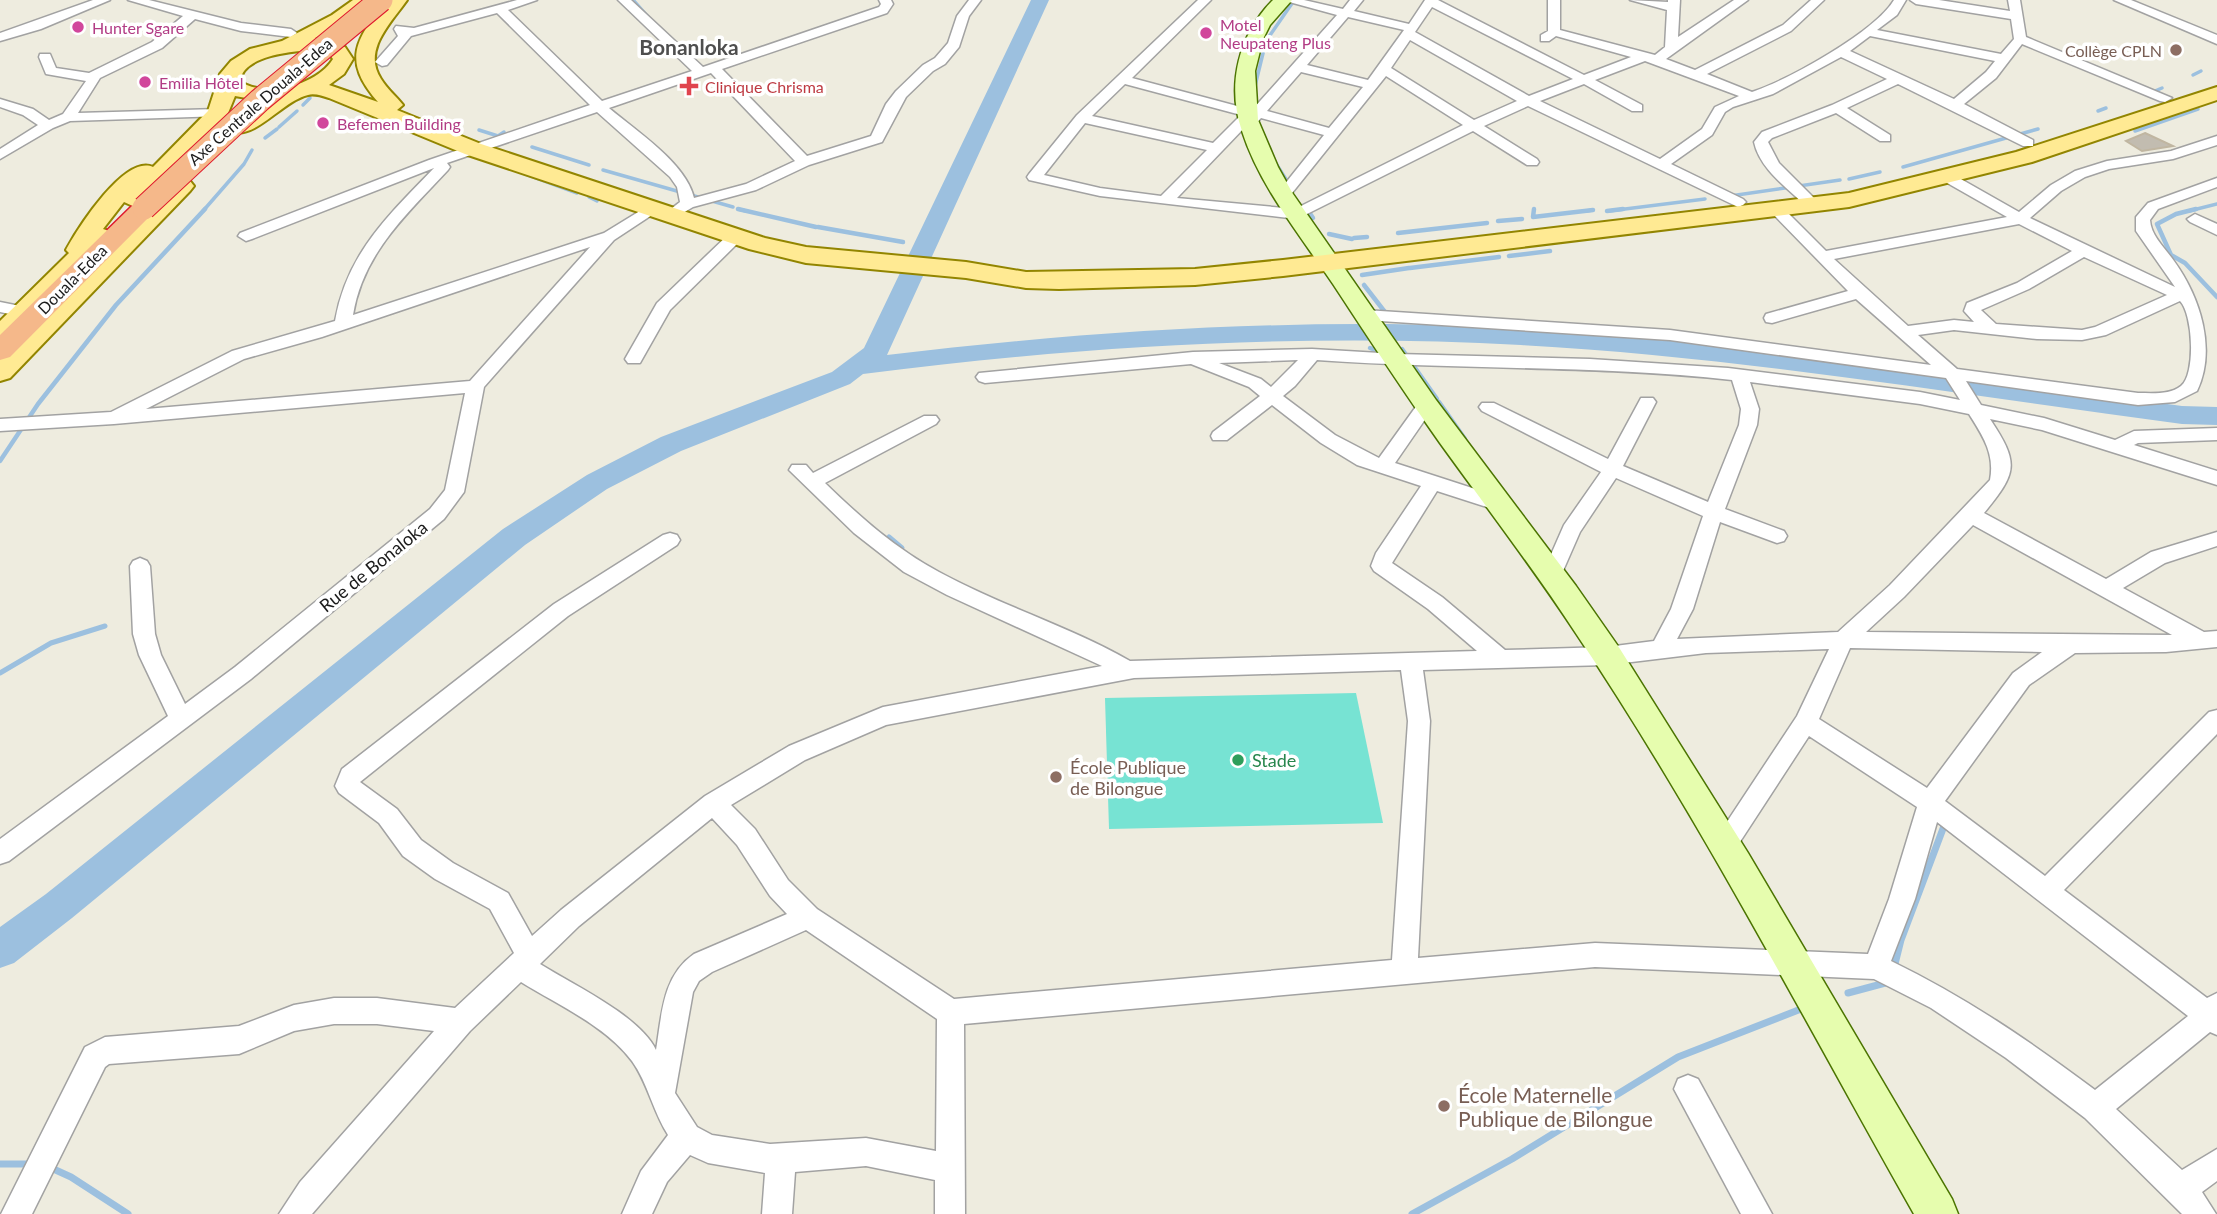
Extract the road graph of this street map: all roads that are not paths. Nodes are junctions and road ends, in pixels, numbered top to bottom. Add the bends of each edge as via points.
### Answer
1 (104, 0) edge
2 (134, 0) edge
3 (202, 0) edge
4 (365, 0) edge
5 (381, 0) edge
6 (395, 0) edge
7 (531, 0) edge
8 (624, 0) edge
9 (885, 0) edge
10 (975, 0) edge
11 (1205, 0) edge
12 (1286, 0) edge
13 (1357, 0) edge
14 (1554, 0) edge
15 (1636, 0) edge
16 (1742, 0) edge
17 (1818, 0) edge
18 (1900, 0) edge
19 (1916, 0) edge
20 (2014, 0) edge
21 (2120, 0) edge
22 (1431, 1) edge
23 (1673, 4) edge
24 (500, 9) junction
25 (1345, 12) junction
26 (185, 14) junction
27 (2018, 16) junction
28 (1409, 31) junction
29 (1554, 32) junction
30 (1868, 32) junction
31 (0, 37) edge
32 (2020, 39) junction
33 (286, 40) junction
34 (2217, 40) edge
35 (1671, 46) junction
36 (1527, 50) junction
37 (1841, 52) junction
38 (45, 57) dead end
39 (1650, 59) junction
40 (2005, 59) junction
41 (338, 60) junction
42 (382, 62) dead end
43 (1297, 67) junction
44 (1384, 69) junction
45 (709, 71) junction
46 (1697, 74) junction
47 (2217, 76) edge
48 (91, 77) junction
49 (1899, 78) junction
50 (1122, 79) junction
51 (1583, 79) junction
52 (229, 83) junction
53 (1371, 85) junction
54 (306, 88) junction
55 (2217, 93) edge
56 (342, 95) junction
57 (1749, 95) junction
58 (2165, 98) junction
59 (1528, 101) junction
60 (0, 103) edge
61 (392, 105) junction
62 (1955, 105) junction
63 (600, 106) junction
64 (1637, 108) dead end
65 (1837, 108) junction
66 (218, 113) junction
67 (256, 116) junction
68 (1250, 116) junction
69 (68, 117) junction
70 (1082, 118) junction
71 (48, 125) junction
72 (1472, 127) junction
73 (1332, 133) junction
74 (1885, 138) dead end
75 (2217, 140) edge
76 (2028, 143) junction
77 (481, 147) junction
78 (1216, 148) junction
79 (0, 155) edge
80 (804, 162) junction
81 (1532, 162) dead end
82 (434, 163) junction
83 (1662, 164) junction
84 (1947, 177) junction
85 (2217, 182) edge
86 (1283, 195) junction
87 (1807, 198) junction
88 (1165, 201) junction
89 (1738, 202) junction
90 (144, 208) joint
91 (673, 209) junction
92 (1776, 210) junction
93 (1297, 214) junction
94 (2195, 219) dead end
95 (2018, 220) junction
96 (2217, 230) edge
97 (246, 236) dead end
98 (736, 236) junction
99 (608, 237) junction
100 (2082, 252) junction
101 (1825, 256) junction
102 (881, 258) junction
103 (1327, 259) junction
104 (1859, 293) junction
105 (2185, 298) junction
106 (0, 307) edge
107 (24, 312) junction
108 (1368, 318) junction
109 (1772, 318) dead end
110 (343, 324) junction
111 (1990, 328) junction
112 (1906, 332) junction
113 (0, 336) edge
114 (0, 351) edge
115 (1312, 354) junction
116 (1393, 355) junction
117 (1193, 358) junction
118 (634, 359) dead end
119 (0, 372) edge
120 (1739, 375) junction
121 (985, 377) dead end
122 (1955, 378) junction
123 (475, 387) junction
124 (1273, 394) junction
125 (1647, 402) dead end
126 (1426, 405) junction
127 (1972, 405) junction
128 (1488, 407) dead end
129 (114, 418) junction
130 (930, 420) dead end
131 (0, 425) edge
132 (2217, 434) edge
133 (1220, 436) dead end
134 (2119, 446) junction
135 (1382, 468) junction
136 (1612, 470) junction
137 (2217, 478) edge
138 (1432, 484) junction
139 (1499, 504) junction
140 (1714, 513) junction
141 (1971, 515) junction
142 (1777, 536) dead end
143 (2217, 539) edge
144 (670, 540) dead end
145 (140, 566) dead end
146 (1552, 575) junction
147 (2106, 590) junction
148 (1844, 639) junction
149 (2212, 643) edge
150 (2071, 644) junction
151 (1662, 647) junction
152 (1607, 656) junction
153 (1502, 660) junction
154 (1411, 661) junction
155 (1128, 670) junction
156 (181, 719) junction
157 (2217, 719) edge
158 (1806, 722) junction
159 (713, 803) junction
160 (1930, 803) junction
161 (1725, 843) junction
162 (4, 845) edge
163 (2046, 891) junction
164 (808, 918) junction
165 (525, 962) junction
166 (1791, 963) junction
167 (1876, 967) junction
168 (1405, 972) junction
169 (951, 1012) junction
170 (2215, 1015) edge
171 (460, 1021) junction
172 (1688, 1089) dead end
173 (662, 1092) junction
174 (2095, 1108) junction
175 (687, 1137) junction
176 (781, 1157) junction
177 (2217, 1164) edge
178 (949, 1168) junction
179 (2180, 1189) junction
180 (16, 1214) edge
181 (294, 1214) edge
182 (637, 1214) edge
183 (777, 1214) edge
184 (950, 1214) edge
185 (1756, 1214) edge
186 (1937, 1214) edge
187 (2201, 1214) edge

1 - 31 street
2 - 26 street
3 - 26 street
4 - 33 main road via 338,19
5 - 90 highway, Axe Centrale Douala-Edea, bridge via 242,115
6 - 41 main road via 354,30
6 - 61 main road via 371,33 365,53 368,74
7 - 24 street
8 - 45 street
9 - 45 street via 883,10
10 - 80 street via 963,16 954,44 901,94 877,139
11 - 50 street
12 - 25 street
12 - 68 main road via 1266,17 1254,36 1246,69
13 - 25 street
14 - 29 street
15 - 23 street
16 - 35 street via 1713,23
17 - 46 street via 1787,28
18 - 30 street via 1893,12
19 - 27 street
20 - 27 street
21 - 34 street
22 - 28 street
22 - 36 street
23 - 35 street
24 - 42 street via 404,31
24 - 63 street
25 - 28 street
25 - 43 street
26 - 33 street
26 - 48 street via 157,45
27 - 32 street
28 - 44 street
28 - 59 street
29 - 36 street
29 - 39 street
30 - 37 street
30 - 40 street
32 - 40 street
32 - 58 street
33 - 41 main road via 315,44
33 - 52 main road via 240,63
35 - 39 street
36 - 51 street
37 - 49 street
37 - 57 street via 1768,91
38 - 48 street via 51,71
39 - 46 street
39 - 51 street
40 - 62 street
41 - 54 main road
41 - 61 main road via 360,91
43 - 53 street
43 - 68 street
44 - 53 street
44 - 72 street
45 - 63 street
45 - 80 street
46 - 57 street
47 - 58 main road
48 - 69 street via 94,80
49 - 62 street
49 - 65 street
50 - 68 street
50 - 70 street
51 - 59 street
51 - 64 street
52 - 54 main road via 238,91 256,95
52 - 66 main road
53 - 73 street
54 - 56 main road
54 - 67 main road via 277,100
55 - 84 main road via 2114,130
56 - 67 main road via 297,99
56 - 77 main road
57 - 83 street via 1720,110 1707,132
58 - 76 main road
59 - 72 street
59 - 83 street
60 - 71 street
61 - 77 main road
62 - 76 street
63 - 77 street
63 - 91 street via 676,174 684,187
65 - 74 street
65 - 87 street via 1767,135 1760,142 1767,159
66 - 69 street
66 - 107 main road
67 - 119 main road via 138,229
68 - 73 street
68 - 78 street
68 - 86 main road via 1265,163
69 - 71 street
70 - 78 street
70 - 88 street via 1034,177
71 - 79 street
72 - 81 street
72 - 93 street
73 - 86 street
75 - 95 street via 2173,155 2080,174
76 - 87 main road
77 - 82 street
77 - 91 main road
78 - 88 street
80 - 91 street via 751,187
82 - 97 street
82 - 110 street via 443,167 363,256 351,279
83 - 89 street
84 - 87 main road via 1863,197
84 - 95 street
85 - 105 street via 2153,206 2141,222
86 - 93 main road
87 - 89 main road
87 - 92 main road
88 - 93 street
89 - 103 main road via 1368,246
90 - 114 highway, Douala-Edea
91 - 98 main road
91 - 99 street
91 - 102 main road via 788,240
92 - 101 street
92 - 103 main road
93 - 103 main road
94 - 96 street
95 - 100 street
95 - 101 street
98 - 102 main road via 806,255
98 - 118 street via 669,300
99 - 110 street
99 - 123 street
100 - 105 street
100 - 111 street via 2023,286 1973,307
101 - 104 street
102 - 103 main road via 968,265 1026,279 1097,282 1195,277
103 - 108 main road
104 - 109 street
104 - 112 street
105 - 111 street via 2082,335
105 - 122 street via 2197,319 2200,370 2186,393 2138,399
106 - 107 street
107 - 113 main road
108 - 116 main road
108 - 122 street via 1670,335
110 - 129 street via 223,361
111 - 112 street via 1954,325
112 - 122 street
115 - 116 street
115 - 117 street
115 - 124 street
116 - 120 street
116 - 126 main road
117 - 121 street
117 - 124 street
120 - 127 street
120 - 140 street via 1750,417
122 - 127 street
123 - 129 street
123 - 156 street, Rue de Bonaloka via 454,492 446,504
124 - 133 street
124 - 135 street via 1328,439
125 - 136 street
126 - 135 street
126 - 139 main road
127 - 134 street
127 - 141 street via 1998,448 2001,466 1999,482
128 - 136 street
129 - 131 street
130 - 155 street via 805,476 886,550 930,578
132 - 134 street via 2134,437
134 - 137 street
135 - 138 street
136 - 140 street
136 - 146 street via 1571,530
138 - 139 street
138 - 153 street via 1381,566 1435,603
139 - 146 main road
140 - 142 street
140 - 151 street via 1682,609
141 - 147 street
141 - 148 street
143 - 147 street via 2152,558
144 - 165 street via 562,609 416,729 350,776 347,786 388,816 412,848 499,901
145 - 156 street via 144,634
146 - 152 main road
147 - 149 street
148 - 150 street
148 - 151 street
148 - 158 street
149 - 150 street
150 - 160 street via 2021,679
151 - 152 street
152 - 153 street
152 - 161 main road
153 - 154 street
154 - 155 street
154 - 168 street via 1419,721
155 - 159 street via 883,716 797,753
156 - 162 street, Rue de Bonaloka
157 - 163 street
158 - 160 street
158 - 161 street
159 - 164 street via 746,837 779,888
159 - 165 street via 570,918
160 - 163 street
160 - 167 street
161 - 166 main road
163 - 170 street
164 - 169 street
164 - 173 street via 690,972 680,989
165 - 171 street
165 - 173 street via 609,1021 642,1052
166 - 167 street
166 - 168 street via 1595,955
166 - 186 main road
167 - 174 street via 1940,999 2016,1048
168 - 169 street
169 - 178 street
170 - 174 street
171 - 180 street via 402,1013 329,1012 293,1018 239,1040 105,1051 95,1058
171 - 181 street
172 - 185 street
173 - 175 street via 668,1111
174 - 179 street
175 - 176 street via 708,1149
175 - 182 street via 664,1158
176 - 178 street via 866,1152
176 - 183 street
177 - 179 street
178 - 184 street
179 - 187 street

